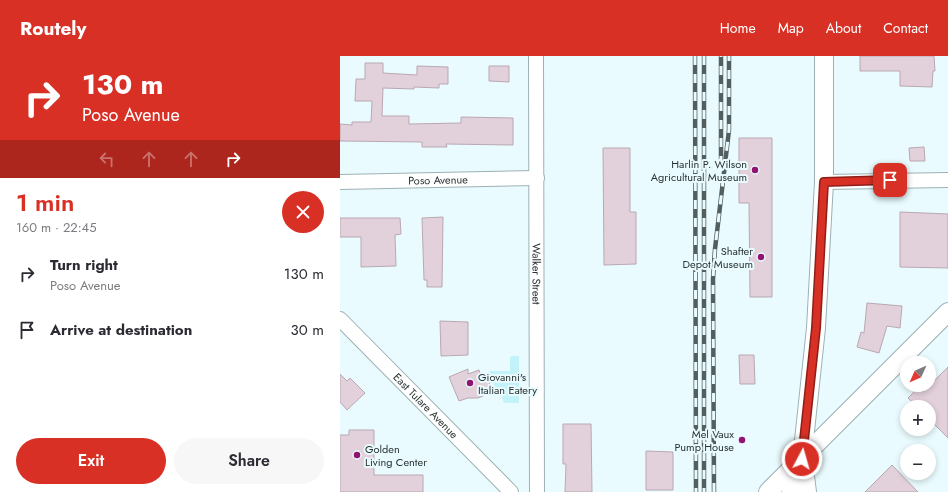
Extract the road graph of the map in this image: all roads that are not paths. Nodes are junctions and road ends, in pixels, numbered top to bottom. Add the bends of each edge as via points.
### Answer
1 (536, 56) edge
2 (824, 56) edge
3 (537, 178) junction
4 (948, 180) edge
5 (340, 182) edge
6 (824, 182) junction
7 (948, 312) edge
8 (340, 319) edge
9 (802, 459) junction
10 (511, 492) edge
11 (537, 492) edge
12 (768, 492) edge
13 (790, 492) edge
14 (807, 492) edge

1 - 3 street, Walker Street
2 - 6 main road
3 - 5 street, Poso Avenue
3 - 11 street, Walker Street
4 - 6 street
6 - 9 main road via 816,328
7 - 9 main road
8 - 10 street, East Tulare Avenue
9 - 12 main road
9 - 13 main road
9 - 14 main road

